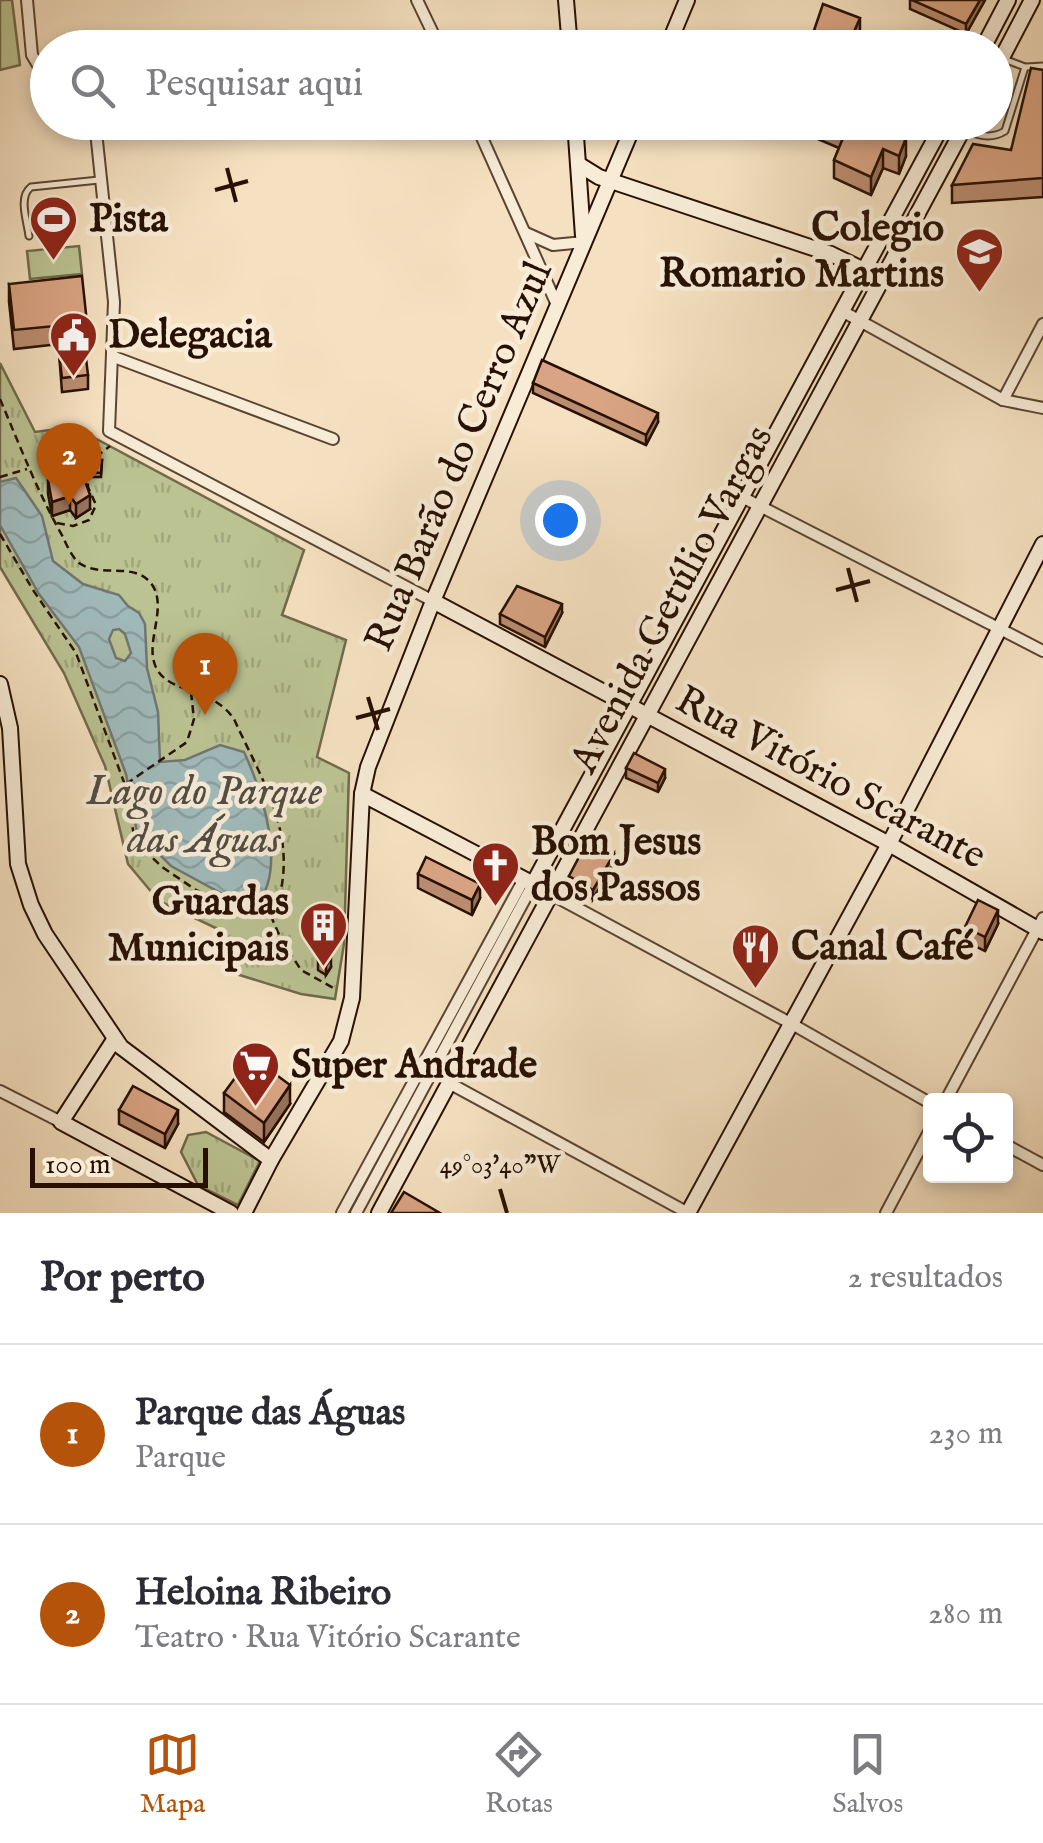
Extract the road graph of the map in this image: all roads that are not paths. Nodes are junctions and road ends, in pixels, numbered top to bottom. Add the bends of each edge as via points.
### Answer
1 (27, 0) edge
2 (417, 0) edge
3 (566, 0) edge
4 (687, 0) edge
5 (1008, 0) edge
6 (1032, 0) edge
7 (431, 30) edge
8 (568, 30) edge
9 (674, 30) edge
10 (992, 30) edge
11 (30, 33) edge
12 (1013, 36) edge
13 (1013, 66) edge
14 (1043, 66) edge
15 (1025, 67) junction
16 (1013, 105) edge
17 (96, 140) edge
18 (483, 140) edge
19 (576, 140) edge
20 (627, 140) edge
21 (935, 140) edge
22 (954, 140) edge
23 (578, 164) junction
24 (99, 180) junction
25 (610, 180) junction
26 (525, 232) junction
27 (29, 236) dead end
28 (584, 242) junction
29 (866, 271) junction
30 (884, 281) junction
31 (557, 305) junction
32 (842, 312) junction
33 (860, 321) junction
34 (1043, 324) edge
35 (114, 357) junction
36 (1003, 400) junction
37 (1043, 408) edge
38 (333, 439) dead end
39 (742, 498) junction
40 (760, 507) junction
41 (1043, 544) edge
42 (433, 600) junction
43 (998, 628) junction
44 (1043, 651) edge
45 (0, 684) edge
46 (629, 706) junction
47 (647, 717) junction
48 (5, 748) edge
49 (362, 794) junction
50 (889, 844) junction
51 (528, 881) junction
52 (552, 894) junction
53 (1041, 926) edge
54 (792, 1024) junction
55 (114, 1040) junction
56 (449, 1083) junction
57 (0, 1091) edge
58 (950, 1093) edge
59 (923, 1100) edge
60 (61, 1122) junction
61 (923, 1143) edge
62 (1013, 1149) edge
63 (270, 1160) junction
64 (1043, 1165) edge
65 (231, 1213) edge
66 (244, 1213) edge
67 (342, 1213) edge
68 (356, 1213) edge
69 (379, 1213) edge
70 (688, 1213) edge
71 (886, 1213) edge

1 - 11 street
2 - 7 street
3 - 8 main road
4 - 9 main road
5 - 10 main road
6 - 12 main road
13 - 15 lane
14 - 15 lane
15 - 16 lane
17 - 24 street
18 - 26 street
19 - 23 main road
20 - 25 main road, Rua Barão do Cerro Azul
21 - 29 main road, Avenida Getúlio Vargas
22 - 30 main road, Avenida Getúlio Vargas
23 - 25 main road
23 - 28 main road
24 - 27 lane via 26,190
24 - 35 street
25 - 28 main road, Rua Barão do Cerro Azul
25 - 29 main road
26 - 28 street via 553,245
26 - 31 street
28 - 31 main road, Rua Barão do Cerro Azul
29 - 30 main road
29 - 32 main road, Avenida Getúlio Vargas
30 - 33 main road, Avenida Getúlio Vargas
31 - 42 main road, Rua Barão do Cerro Azul
32 - 33 street
32 - 39 main road, Avenida Getúlio Vargas
33 - 36 street
33 - 40 main road, Avenida Getúlio Vargas
34 - 36 street
35 - 38 street
35 - 42 street, Rua Vitório Scarante via 114,434
36 - 37 street
39 - 40 street
39 - 46 main road, Avenida Getúlio Vargas
40 - 43 street
40 - 47 main road, Avenida Getúlio Vargas
41 - 43 main road
42 - 46 main road, Rua Vitório Scarante
42 - 49 main road, Rua Barão do Cerro Azul
43 - 44 street
43 - 50 main road
45 - 48 main road via 7,708
46 - 47 main road, Rua Vitório Scarante
46 - 51 main road, Avenida Getúlio Vargas
47 - 50 main road, Rua Vitório Scarante
47 - 52 main road, Avenida Getúlio Vargas
48 - 55 main road via 24,886 45,934
49 - 51 main road
49 - 63 main road, Rua Barão do Cerro Azul via 352,998 341,1042
50 - 53 main road, Rua Vitório Scarante
50 - 54 main road
51 - 52 main road
51 - 67 street, Avenida Getúlio Vargas
51 - 68 street, Avenida Getúlio Vargas
52 - 54 street
52 - 56 main road, Avenida Getúlio Vargas
53 - 58 street
54 - 59 street
54 - 70 main road
55 - 60 main road
55 - 63 main road
56 - 69 main road, Avenida Getúlio Vargas via 398,1194
56 - 70 street
57 - 60 street
60 - 65 main road
61 - 71 street
62 - 64 street
63 - 66 main road, Rua Barão do Cerro Azul

